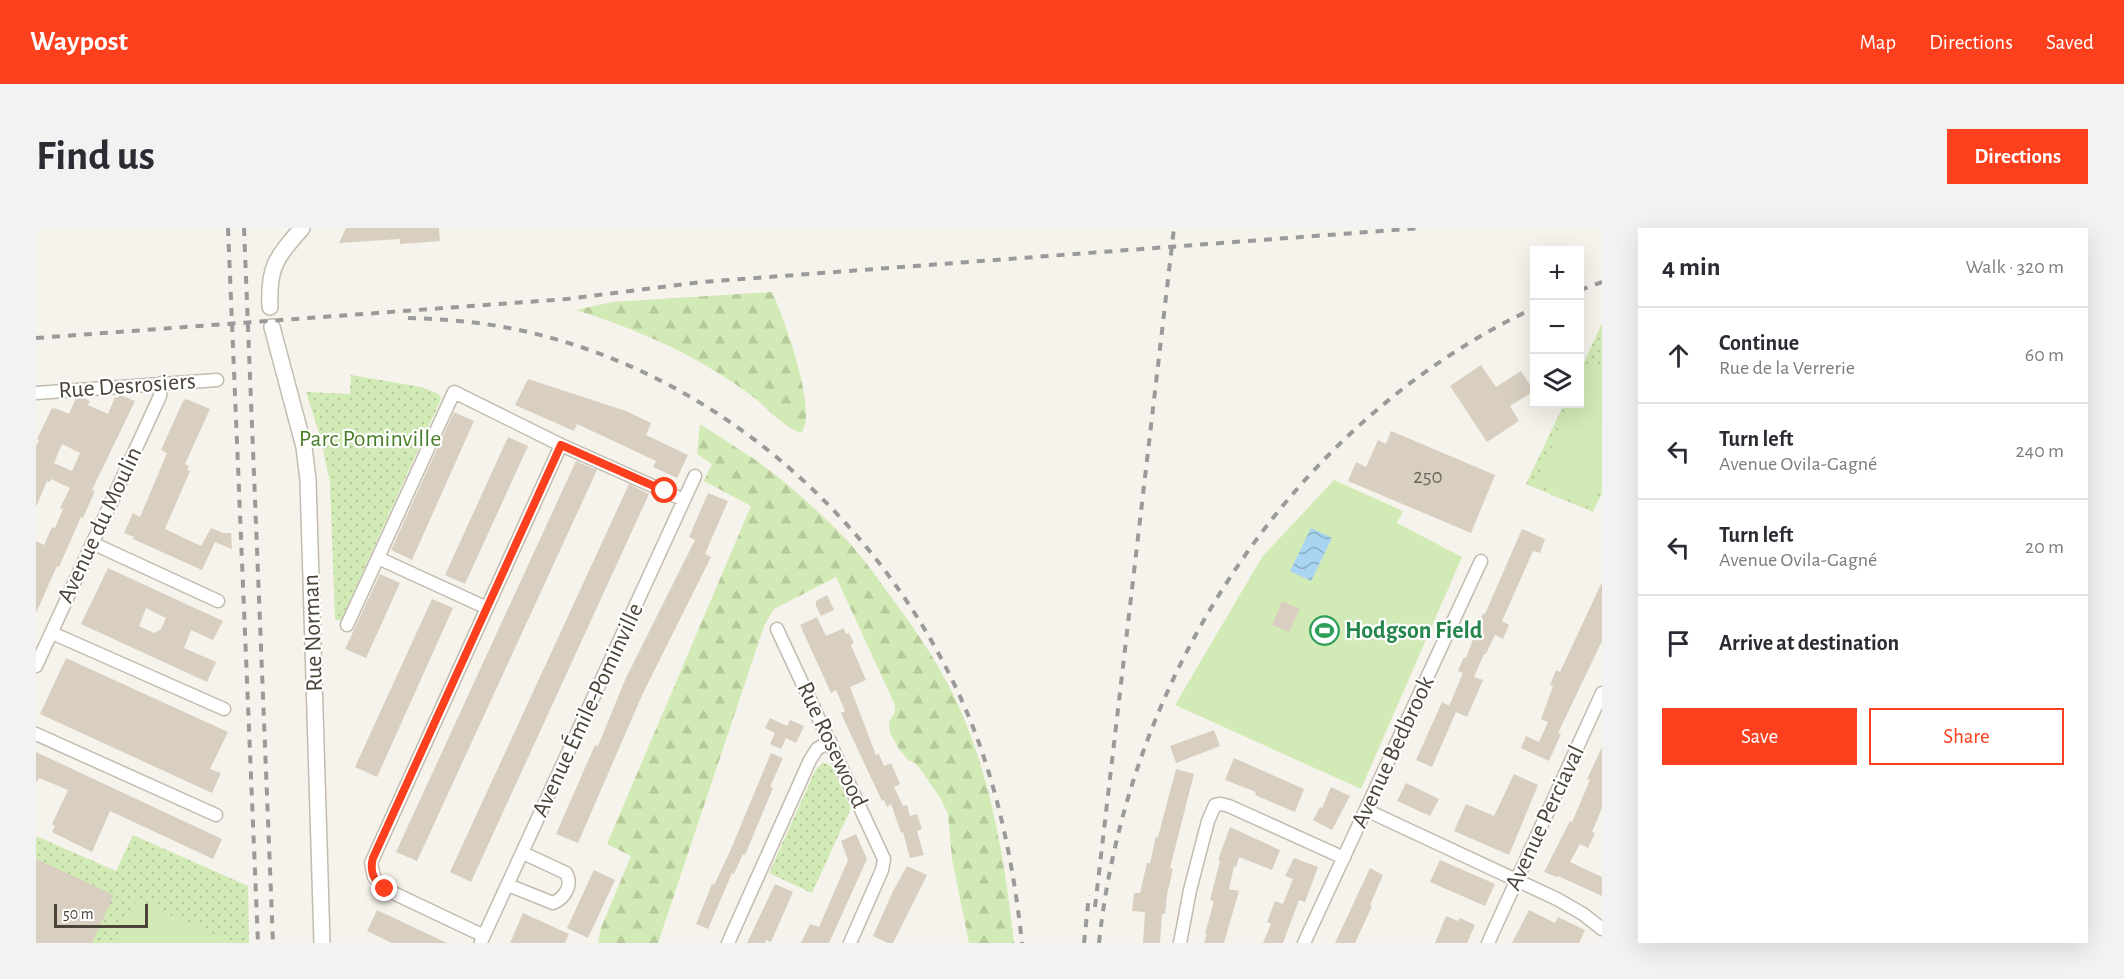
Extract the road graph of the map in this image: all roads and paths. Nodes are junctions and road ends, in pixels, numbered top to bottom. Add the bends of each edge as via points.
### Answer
1 (302, 228) edge
2 (270, 307) dead end
3 (272, 327) dead end
4 (217, 380) dead end
5 (161, 383) junction
6 (36, 393) edge
7 (561, 445) junction
8 (695, 476) dead end
9 (684, 500) junction
10 (92, 543) junction
11 (378, 558) junction
12 (1481, 561) dead end
13 (218, 601) dead end
14 (487, 608) junction
15 (347, 625) dead end
16 (777, 629) dead end
17 (52, 633) junction
18 (36, 666) edge
19 (1602, 693) edge
20 (224, 709) dead end
21 (36, 734) edge
22 (830, 741) junction
23 (1366, 810) junction
24 (216, 815) dead end
25 (523, 853) junction
26 (1344, 858) junction
27 (1517, 879) junction
28 (508, 885) junction
29 (1602, 929) edge
30 (482, 939) edge
31 (322, 943) edge
32 (728, 943) edge
33 (850, 943) edge
34 (1180, 943) edge
35 (1304, 943) edge
36 (1488, 943) edge

1 - 2 street via 274,264
3 - 31 street, Rue Norman via 304,447 308,480
4 - 5 street, Rue Desrosiers
5 - 6 street, Rue Desrosiers
5 - 10 street, Avenue du Moulin via 160,396
7 - 9 street
7 - 11 street via 454,392
7 - 14 street
8 - 9 street, Avenue Émile-Pominville
9 - 25 street, Avenue Émile-Pominville
10 - 13 street
10 - 17 street, Avenue du Moulin
11 - 14 street
11 - 15 street
12 - 23 street, Avenue Bedbrook
14 - 30 street via 371,867 376,881 385,889
16 - 22 street, Rue Rosewood
17 - 18 street, Avenue du Moulin
17 - 20 street
19 - 27 street, Avenue Perciaval
21 - 24 street
22 - 32 street via 817,749 810,760
22 - 33 street, Rue Rosewood via 884,862
23 - 26 street, Avenue Bedbrook
23 - 27 street
25 - 28 street, Avenue Émile-Pominville
25 - 28 street via 566,873 566,891 553,903
26 - 34 street via 1225,805 1215,805 1190,890
26 - 35 street, Avenue Bedbrook
27 - 29 street via 1567,904
27 - 36 street, Avenue Perciaval
28 - 30 street, Avenue Émile-Pominville

